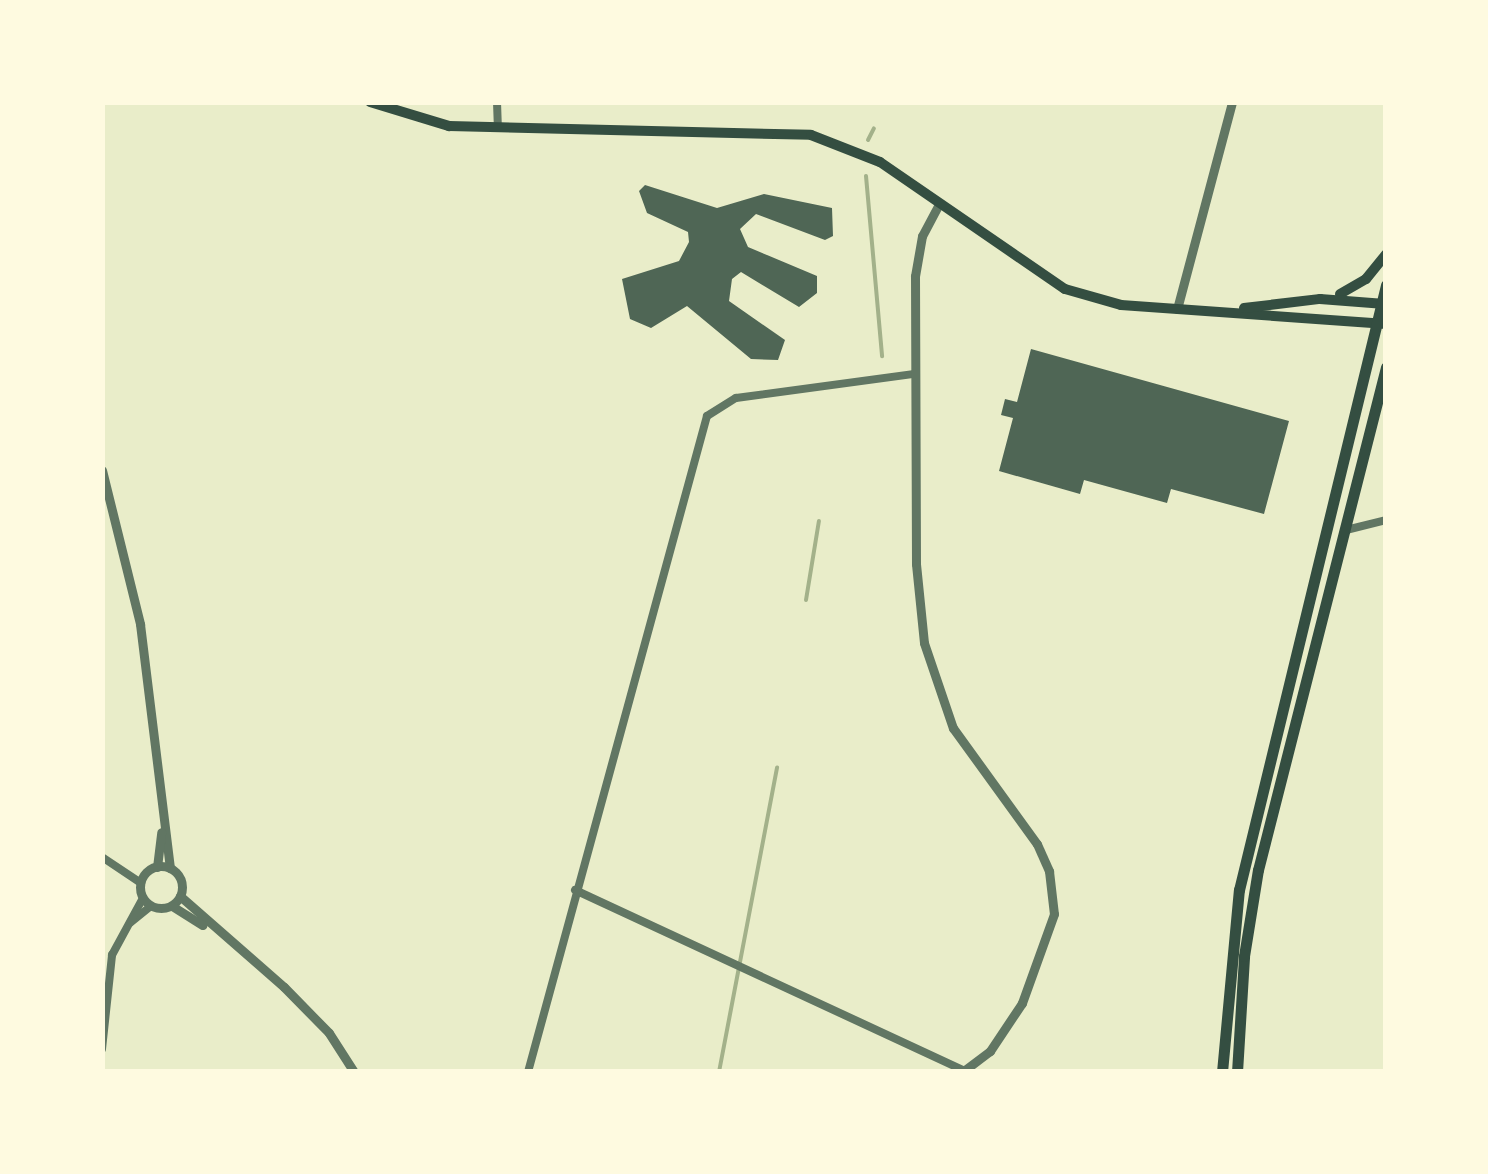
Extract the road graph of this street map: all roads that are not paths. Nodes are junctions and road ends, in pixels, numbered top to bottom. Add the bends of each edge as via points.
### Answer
1 (370, 102) edge
2 (497, 102) edge
3 (1232, 102) edge
4 (498, 128) junction
5 (940, 204) junction
6 (1386, 254) edge
7 (1385, 287) edge
8 (1320, 299) junction
9 (1383, 304) edge
10 (1177, 308) junction
11 (1238, 309) junction
12 (1381, 323) edge
13 (1386, 367) edge
14 (914, 374) junction
15 (102, 470) edge
16 (1386, 520) edge
17 (1346, 530) junction
18 (162, 819) junction
19 (102, 857) edge
20 (157, 866) junction
21 (170, 868) junction
22 (140, 883) junction
23 (575, 890) junction
24 (180, 896) junction
25 (143, 898) junction
26 (151, 906) junction
27 (172, 906) junction
28 (120, 934) junction
29 (230, 943) junction
30 (102, 1049) edge
31 (964, 1071) edge
32 (354, 1072) edge
33 (528, 1072) edge
34 (1222, 1072) edge
35 (1238, 1072) edge

1 - 4 main road via 449,126
2 - 4 street
3 - 10 street
4 - 5 main road via 812,136 880,162
5 - 10 main road via 1065,290 1121,305
5 - 14 street via 917,257
6 - 8 main road via 1349,292
7 - 9 main road
8 - 9 main road
8 - 11 main road
9 - 12 main road
10 - 11 main road
11 - 12 main road
12 - 34 main road via 1240,890
13 - 17 main road
14 - 23 street via 736,398 706,416
14 - 31 street via 916,564 929,669 953,728 1037,844 1054,894 1044,955 1022,1003 990,1052
15 - 18 street via 133,593
16 - 17 street
17 - 35 main road via 1258,870 1244,956
18 - 20 street
18 - 21 street
19 - 22 street
20 - 21 street
20 - 22 street
21 - 24 street via 182,882
22 - 25 street
23 - 31 street
23 - 33 street
24 - 27 street
24 - 29 street
25 - 26 street
25 - 28 street
26 - 27 street
26 - 28 street
27 - 29 street
28 - 30 street
29 - 32 street via 329,1033

